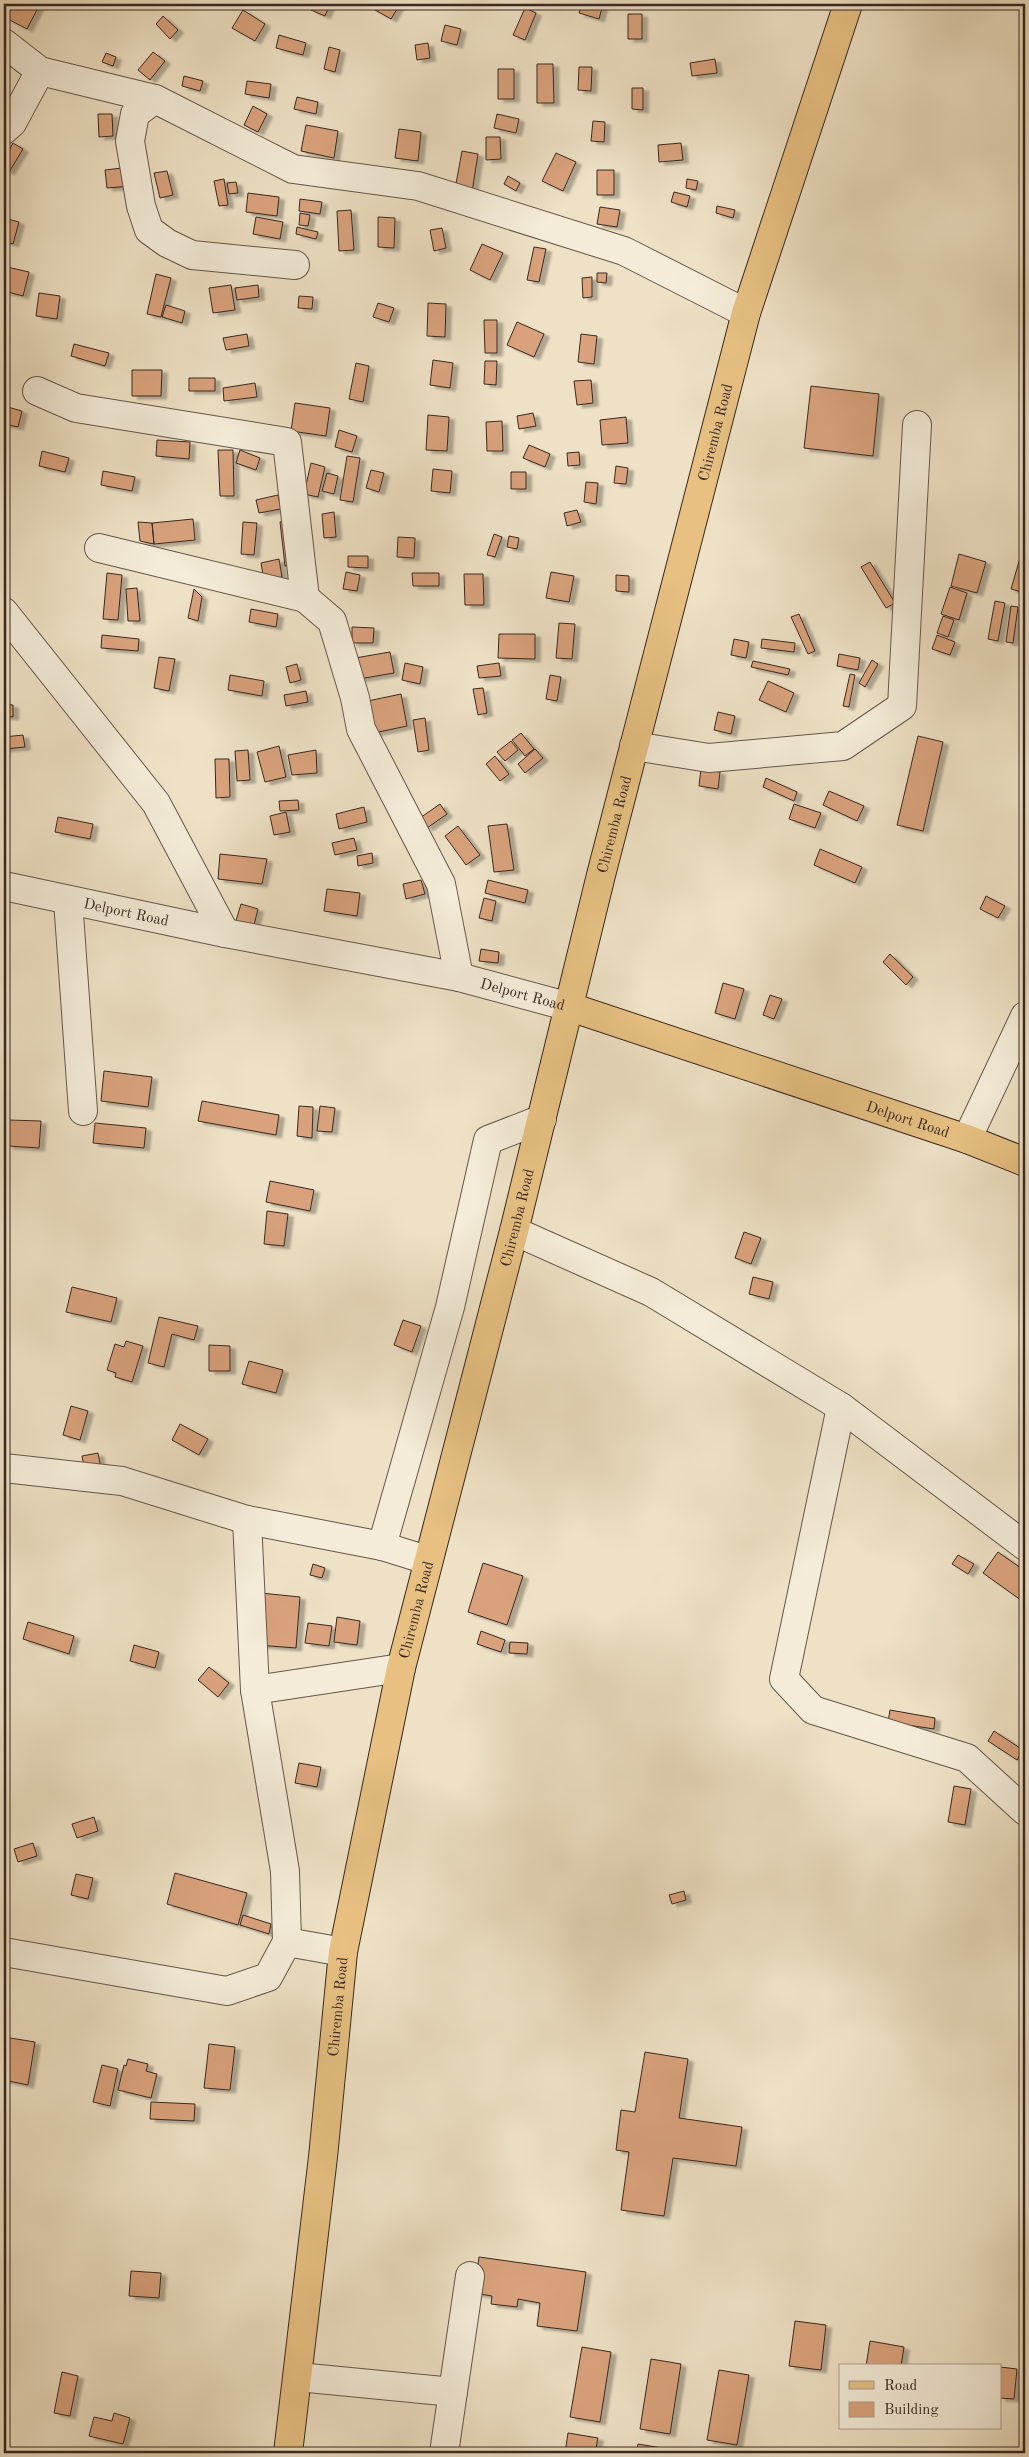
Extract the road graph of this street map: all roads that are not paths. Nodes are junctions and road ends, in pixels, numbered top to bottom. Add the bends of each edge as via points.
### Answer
1 (848, 4) edge
2 (4, 43) edge
3 (40, 71) junction
4 (155, 99) junction
5 (4, 130) edge
6 (295, 265) dead end
7 (746, 313) junction
8 (37, 391) dead end
9 (918, 425) dead end
10 (99, 548) dead end
11 (305, 598) junction
12 (4, 612) edge
13 (634, 746) junction
14 (4, 886) edge
15 (68, 900) junction
16 (225, 933) junction
17 (459, 977) junction
18 (570, 1007) junction
19 (1025, 1016) edge
20 (83, 1111) dead end
21 (542, 1119) junction
22 (967, 1139) junction
23 (1025, 1162) edge
24 (514, 1231) junction
25 (841, 1407) junction
26 (4, 1468) edge
27 (247, 1520) junction
28 (382, 1546) junction
29 (1025, 1546) edge
30 (427, 1560) junction
31 (401, 1668) junction
32 (255, 1690) junction
33 (1025, 1811) edge
34 (287, 1942) junction
35 (4, 1952) edge
36 (344, 1952) junction
37 (470, 2276) dead end
38 (298, 2377) junction
39 (453, 2392) junction
40 (288, 2453) edge
41 (444, 2453) edge

1 - 7 main road, Chiremba Road
2 - 3 street
3 - 4 street
3 - 5 street via 12,123
4 - 6 street via 136,114 130,141 141,206 149,230 192,255
4 - 7 street via 293,169 418,186 624,250
7 - 13 main road, Chiremba Road
8 - 11 street via 76,408 287,442
9 - 13 street via 902,706 843,746 709,758
10 - 11 street
11 - 17 street via 332,621 361,729 442,884
12 - 16 street via 156,803
13 - 18 main road, Chiremba Road
14 - 15 street, Delport Road
15 - 16 street, Delport Road
15 - 20 street
16 - 17 street, Delport Road
17 - 18 street, Delport Road
18 - 21 main road, Chiremba Road
18 - 22 main road, Delport Road
19 - 22 street
21 - 24 main road, Chiremba Road
21 - 28 street via 488,1140 450,1307
22 - 23 main road, Delport Road
24 - 25 street via 651,1292
24 - 30 main road, Chiremba Road via 444,1507
25 - 29 street
25 - 33 street via 784,1679 812,1710 967,1758
26 - 27 street via 122,1481
27 - 28 street
27 - 32 street
28 - 30 street
30 - 31 main road, Chiremba Road
31 - 32 street
31 - 36 main road, Chiremba Road
32 - 34 street via 284,1871
34 - 35 street via 268,1977 227,1991
34 - 36 street
36 - 38 main road, Chiremba Road
37 - 39 street
38 - 39 street
38 - 40 main road, Chiremba Road
39 - 41 street

